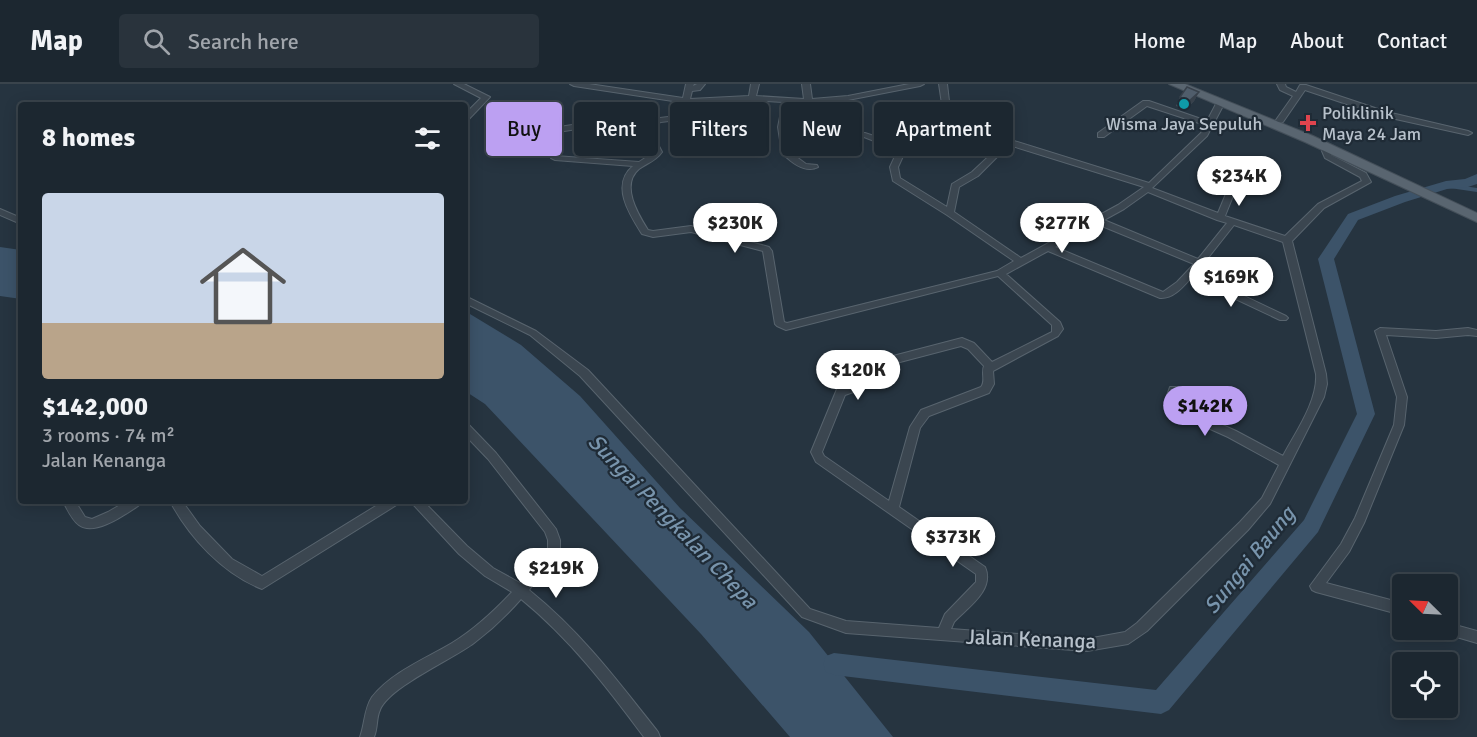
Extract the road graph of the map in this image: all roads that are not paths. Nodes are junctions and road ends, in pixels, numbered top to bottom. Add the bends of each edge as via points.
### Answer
1 (458, 84) edge
2 (478, 84) edge
3 (574, 84) edge
4 (701, 84) edge
5 (755, 84) edge
6 (806, 84) edge
7 (920, 84) edge
8 (943, 84) edge
9 (1175, 84) edge
10 (1190, 84) edge
11 (1281, 84) edge
12 (689, 86) edge
13 (894, 87) edge
14 (469, 89) junction
15 (1296, 95) junction
16 (752, 98) junction
17 (688, 100) junction
18 (787, 100) junction
19 (809, 101) junction
20 (945, 102) edge
21 (1221, 102) junction
22 (468, 115) edge
23 (670, 119) edge
24 (660, 120) junction
25 (1280, 120) junction
26 (1209, 124) junction
27 (562, 129) edge
28 (1468, 133) dead end
29 (1101, 135) dead end
30 (1013, 144) edge
31 (1331, 148) junction
32 (994, 156) edge
33 (555, 158) dead end
34 (640, 164) junction
35 (814, 167) dead end
36 (1387, 172) junction
37 (1241, 178) dead end
38 (1149, 188) junction
39 (1458, 206) junction
40 (1477, 210) edge
41 (0, 212) edge
42 (950, 213) junction
43 (1220, 218) junction
44 (1477, 218) edge
45 (18, 220) edge
46 (1096, 220) junction
47 (1232, 222) junction
48 (1287, 240) junction
49 (1047, 247) junction
50 (1020, 261) junction
51 (1199, 263) junction
52 (1000, 273) junction
53 (1190, 274) junction
54 (468, 300) edge
55 (1283, 318) dead end
56 (1477, 333) edge
57 (991, 367) junction
58 (1174, 390) dead end
59 (468, 431) edge
60 (1284, 462) junction
61 (71, 504) edge
62 (131, 504) edge
63 (178, 504) edge
64 (389, 504) edge
65 (419, 504) edge
66 (892, 510) junction
67 (520, 590) junction
68 (1392, 606) edge
69 (1458, 631) edge
70 (942, 634) junction
71 (1477, 637) edge
72 (367, 737) edge
73 (653, 737) edge

1 - 14 street
2 - 14 street
3 - 17 street
4 - 12 street via 697,88
5 - 16 street
6 - 19 street
7 - 13 street
8 - 20 street
9 - 21 main road
10 - 25 main road
11 - 15 street
12 - 17 street
13 - 19 street
14 - 22 street via 486,97
15 - 25 street
15 - 28 street via 1300,89 1309,88 1385,114
16 - 17 street
16 - 18 street
18 - 19 street
18 - 35 street via 782,127 786,153 804,166
19 - 42 street via 813,135 825,139 860,135 895,146 900,154 894,167 897,179
21 - 26 street
21 - 31 main road
23 - 24 street
24 - 27 street via 603,114
24 - 34 street via 645,128 658,153
25 - 36 main road
26 - 29 street via 1146,103
26 - 38 street via 1204,134
30 - 38 street
31 - 36 main road
31 - 48 street via 1326,151 1328,156 1363,175 1367,182 1321,206
32 - 42 street via 955,186
33 - 34 street
34 - 52 street via 629,172 625,190 645,232 691,229 766,249 780,324 784,327
36 - 39 main road
37 - 43 street via 1236,179
38 - 43 street
38 - 46 street
39 - 40 main road
39 - 44 main road
41 - 45 street
42 - 50 street
43 - 47 street
46 - 49 street
46 - 51 street
47 - 48 street
47 - 51 street
48 - 60 street, Jalan Kenanga via 1322,384 1319,398
49 - 50 street
49 - 53 street via 1159,296 1168,294
50 - 52 street
51 - 53 street
52 - 57 street via 1058,329
53 - 55 street
54 - 70 street, Jalan Kenanga via 532,333 584,373 806,613 846,627
56 - 68 street via 1380,332 1402,397 1399,424 1360,519 1345,548 1316,586
57 - 66 street via 985,390 925,413 918,421
57 - 66 street via 968,344 958,343 897,359 866,383 845,388 838,395 816,454
58 - 60 street via 1172,407
59 - 67 street via 550,529 554,550
60 - 70 street, Jalan Kenanga via 1266,501 1128,638 1087,645
61 - 62 street via 90,525
63 - 64 street via 196,530 228,562 262,583
65 - 67 street via 463,550 489,572
66 - 70 street via 981,571 981,585 949,618
67 - 72 street via 469,639 405,678 378,701
67 - 73 street via 553,617 600,668
69 - 71 street

